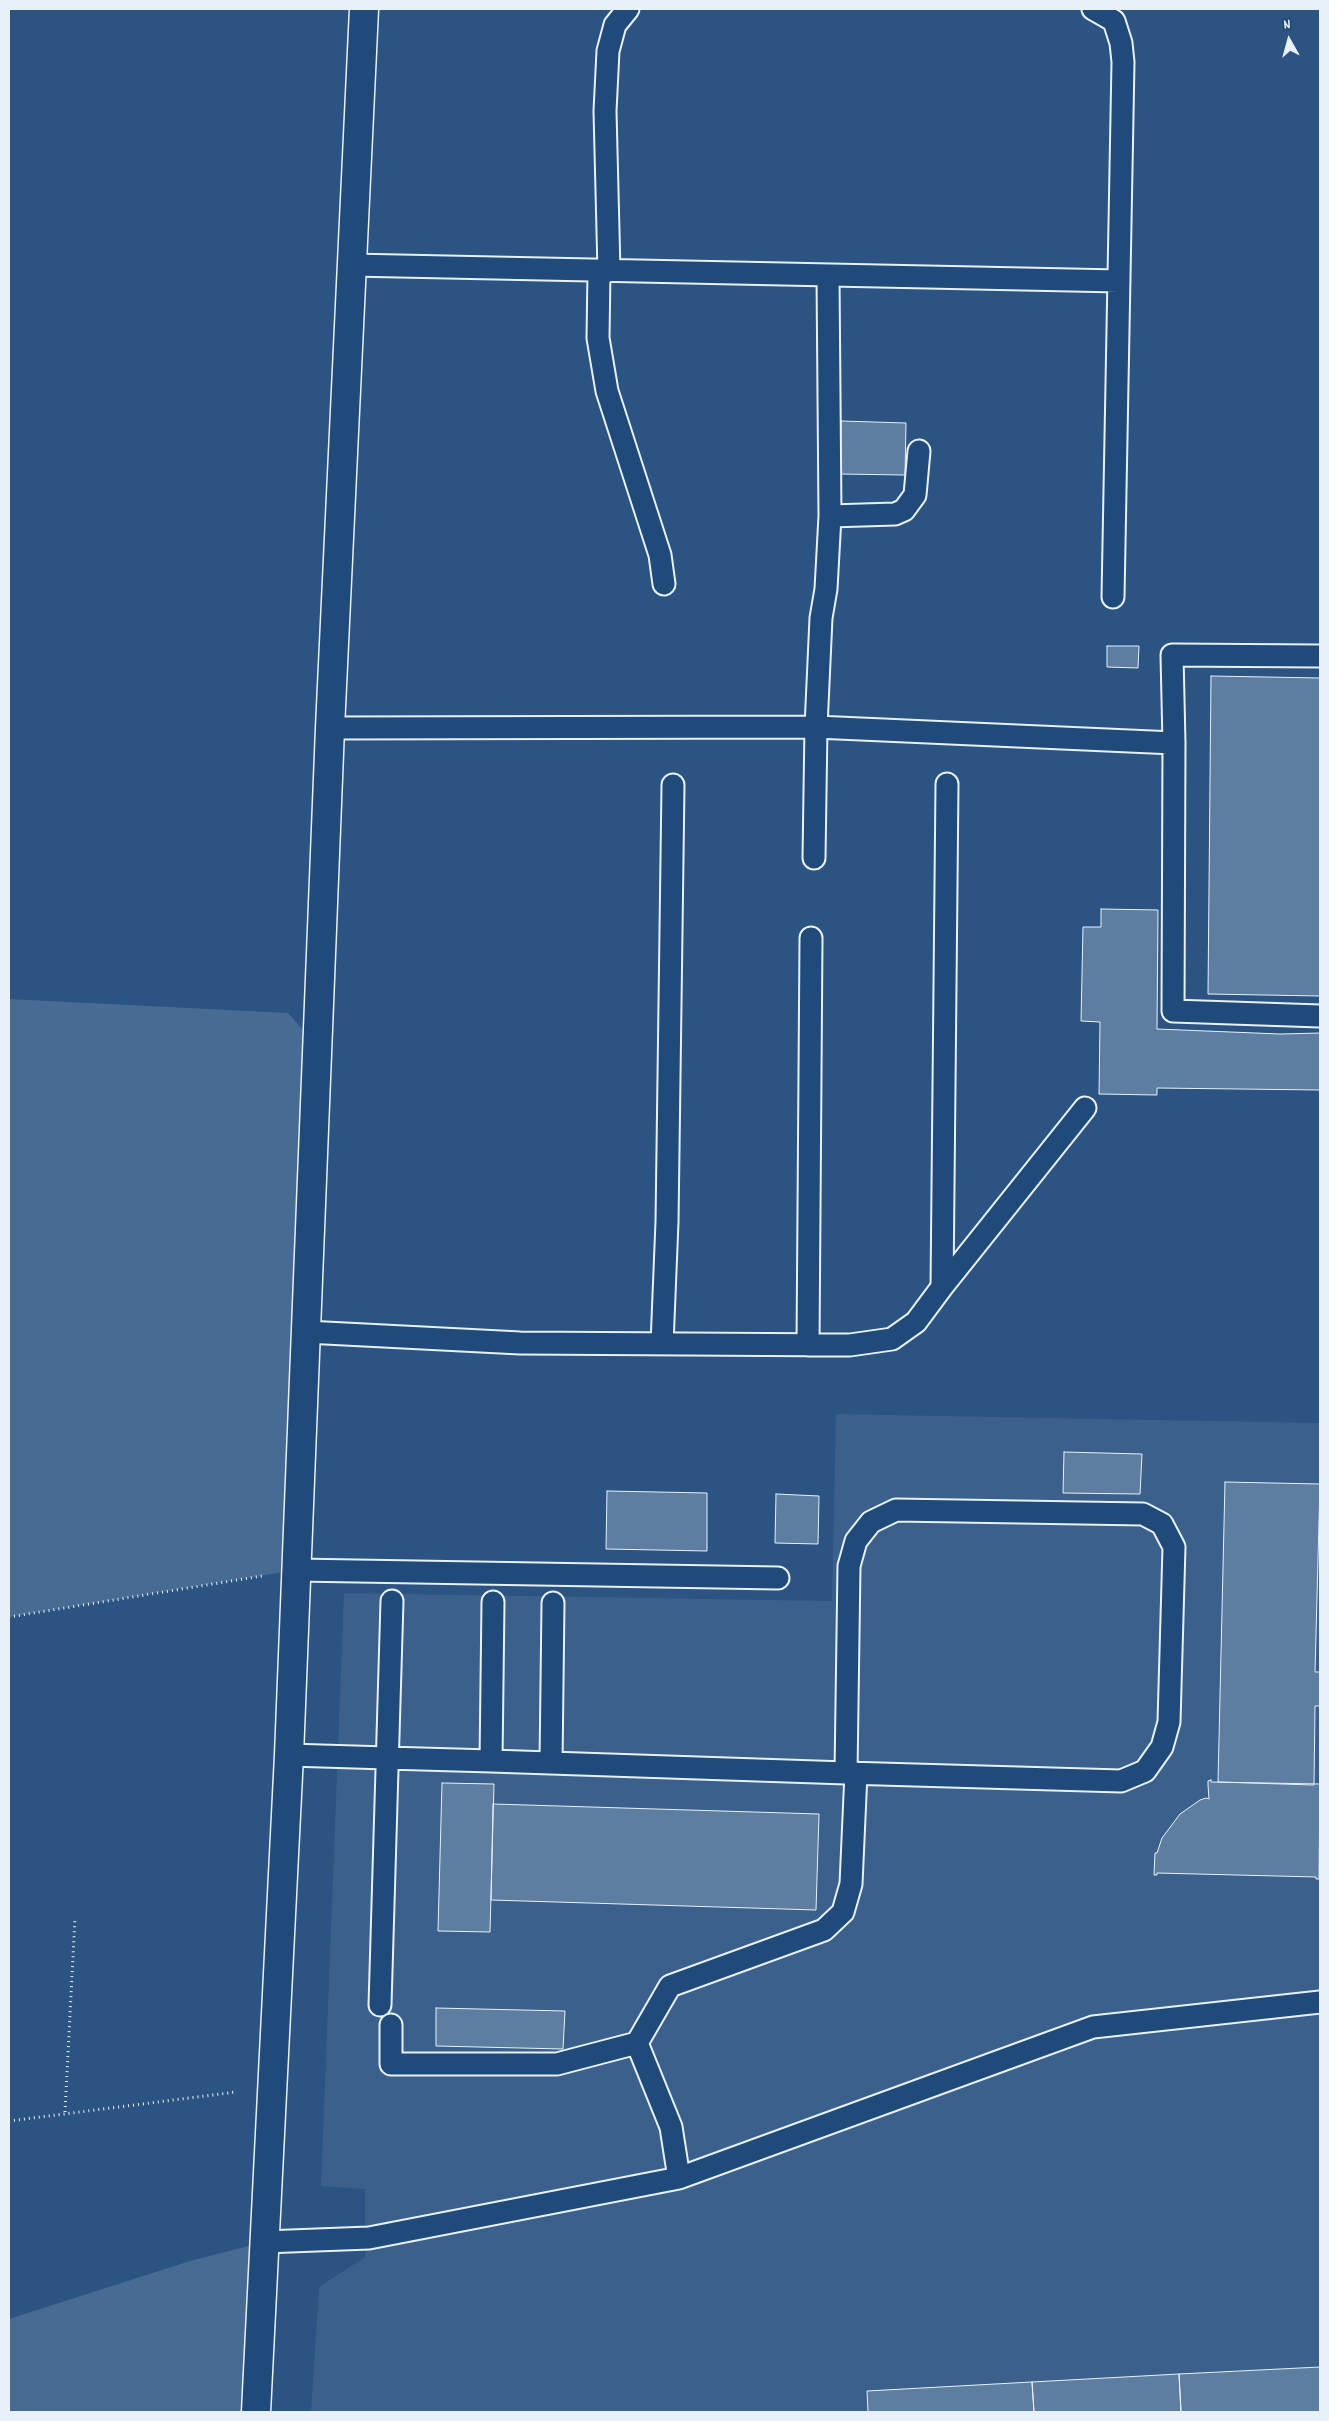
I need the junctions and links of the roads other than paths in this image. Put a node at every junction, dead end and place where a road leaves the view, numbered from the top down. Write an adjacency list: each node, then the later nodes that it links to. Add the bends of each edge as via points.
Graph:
1 (364, 9): 4 (street)
2 (628, 9): 5 (lane, via 615,25 608,51)
3 (1093, 9): 7 (lane, via 1114,21 1123,62)
4 (351, 265): 5 (lane); 14 (street)
5 (604, 271): 6 (lane); 10 (lane, via 598,338 607,391 660,555)
6 (828, 275): 7 (lane); 9 (lane)
7 (1119, 281): 11 (lane)
8 (919, 451): 9 (lane, via 915,495 904,510 895,514)
9 (830, 516): 13 (lane)
10 (664, 584)
11 (1113, 597)
12 (1320, 656): 15 (lane, via 1172,655)
13 (816, 727): 14 (lane); 15 (lane); 18 (lane)
14 (330, 728): 23 (street)
15 (1174, 743): 20 (lane, via 1172,1011)
16 (947, 784): 22 (lane)
17 (672, 785): 24 (lane, via 667,1222)
18 (814, 858)
19 (811, 938): 25 (lane)
20 (1320, 1016)
21 (1085, 1108): 22 (lane)
22 (942, 1287): 25 (lane, via 916,1322 892,1340)
23 (306, 1332): 24 (lane, via 520,1343); 26 (street)
24 (662, 1344): 25 (lane)
25 (808, 1345)
26 (296, 1570): 27 (lane); 31 (street)
27 (778, 1578)
28 (392, 1601): 32 (lane)
29 (493, 1602): 33 (lane)
30 (553, 1603): 34 (lane)
31 (289, 1755): 32 (lane); 41 (street)
32 (387, 1758): 33 (lane); 37 (lane)
33 (491, 1761): 34 (lane)
34 (551, 1763): 35 (lane)
35 (851, 1773): 35 (lane, via 849,1566 856,1540 871,1522 896,1510 1143,1514 1162,1524 1174,1547 1169,1722 1162,1747 1145,1771 1121,1781); 39 (lane, via 851,1884 843,1912 824,1930 670,1986)
36 (1320, 2002): 40 (lane, via 1093,2026)
37 (380, 2005)
38 (391, 2024): 39 (lane, via 391,2064 557,2064)
39 (637, 2043): 40 (lane, via 671,2128)
40 (679, 2178): 41 (lane, via 369,2238)
41 (264, 2242): 42 (street)
42 (256, 2412)

